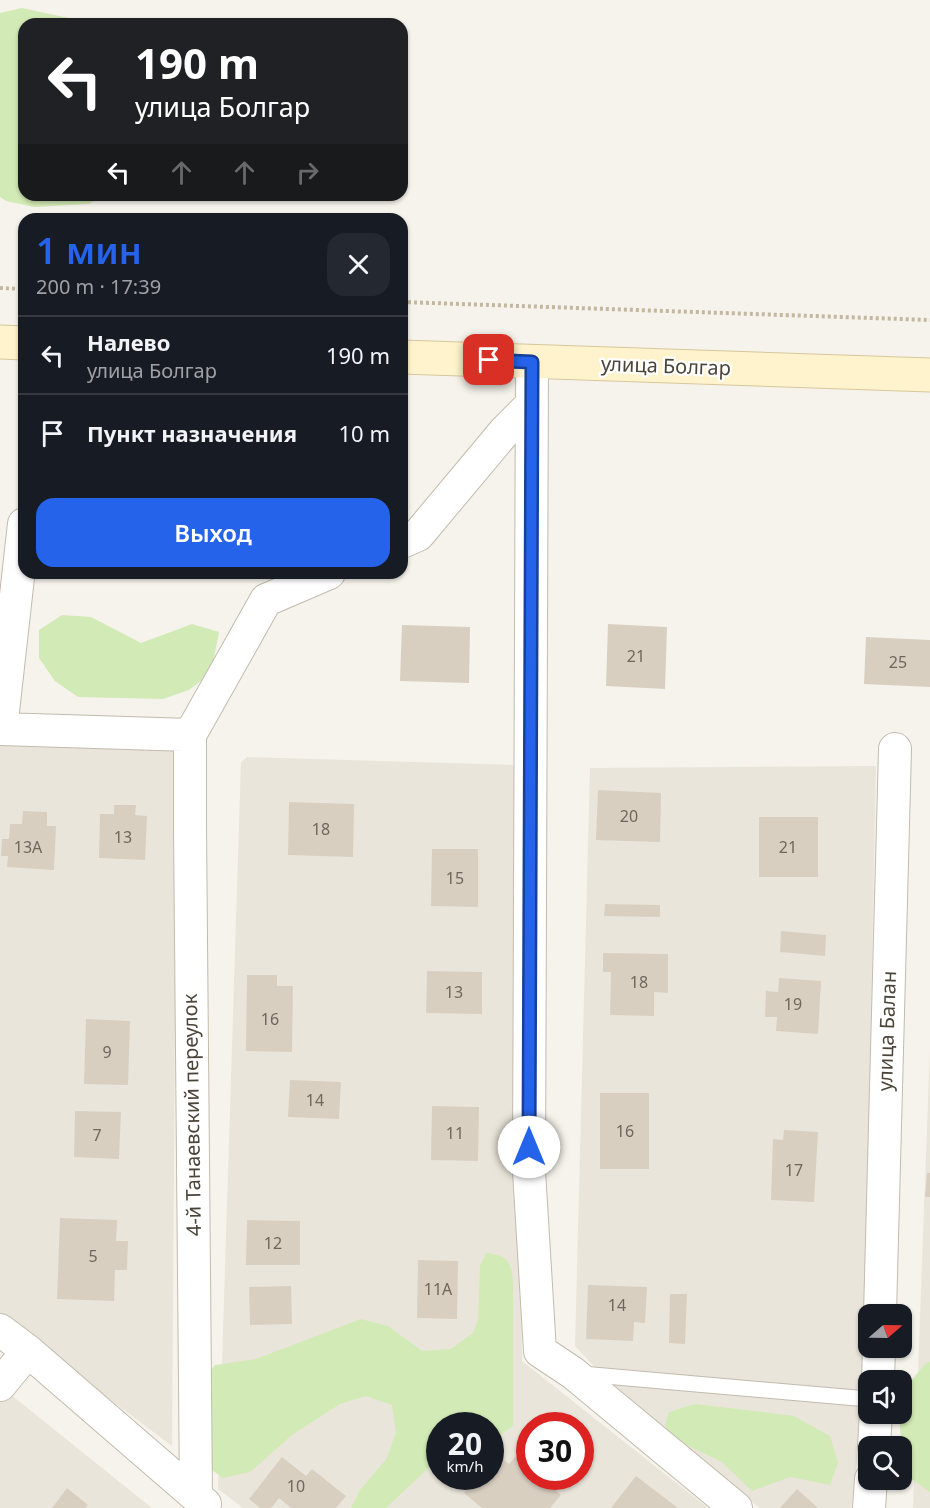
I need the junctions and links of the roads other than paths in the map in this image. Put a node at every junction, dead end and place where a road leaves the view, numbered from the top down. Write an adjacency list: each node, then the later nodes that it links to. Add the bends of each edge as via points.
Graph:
1 (0, 342): 2 (street)
2 (18, 343)
3 (408, 357): 4 (street, улица Болгар)
4 (532, 362): 5 (street, улица Болгар); 6 (street)
5 (930, 375)
6 (532, 404): 7 (street, via 418,535); 16 (street, via 529,1171 540,1351)
7 (408, 539)
8 (18, 575): 10 (street)
9 (315, 579): 11 (street, via 266,600)
10 (0, 729): 11 (street)
11 (190, 735): 20 (street, 4-й Танаевский переулок)
12 (895, 749): 13 (street, улица Балан)
13 (880, 1304)
14 (0, 1330): 15 (street)
15 (28, 1351): 17 (street); 20 (street)
16 (573, 1373): 18 (lane); 21 (street)
17 (0, 1385)
18 (858, 1398)
19 (870, 1490): 22 (street)
20 (203, 1502)
21 (736, 1508)
22 (869, 1508)

